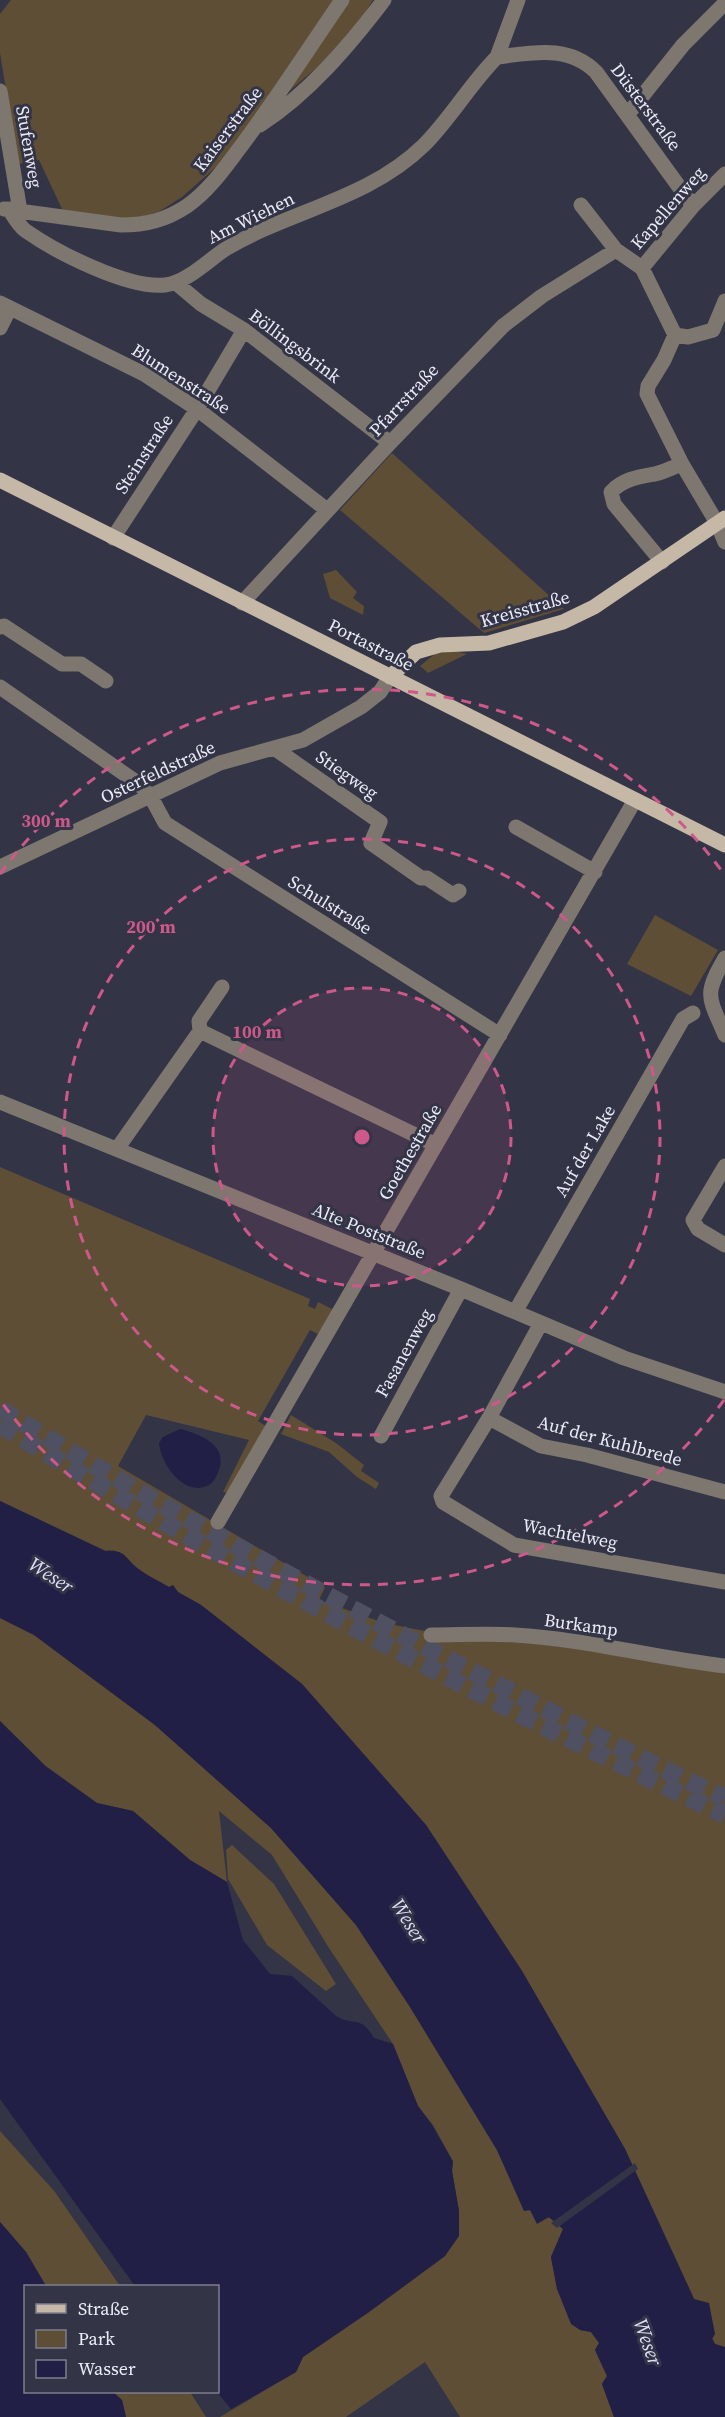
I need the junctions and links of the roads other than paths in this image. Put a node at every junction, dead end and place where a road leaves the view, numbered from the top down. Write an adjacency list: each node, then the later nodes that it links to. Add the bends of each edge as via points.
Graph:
1 (342, 0): 8 (street, Kaiserstraße)
2 (384, 0): 8 (street, via 350,45 280,112)
3 (518, 0): 5 (street)
4 (725, 3): 7 (street, via 683,45)
5 (497, 57): 7 (street, Düsterstraße, via 556,52 574,56 596,72); 15 (street, Am Wiehen, via 424,145 385,177 228,248)
6 (0, 91): 12 (street, Stufenweg)
7 (628, 114): 11 (street, Düsterstraße)
8 (254, 129): 12 (street, Kaiserstraße, via 204,193 152,223 121,225)
9 (725, 174): 11 (street, Kapellenweg)
10 (581, 206): 13 (street, Kapellenweg)
11 (693, 206): 14 (street, Kapellenweg)
12 (10, 210): 15 (street, via 25,230 80,261 122,279 162,285)
13 (616, 250): 14 (street, Kapellenweg); 23 (street, Pfarrstraße, via 502,326)
14 (642, 268): 21 (street, Kapellenweg)
15 (176, 283): 19 (street, Böllingsbrink, via 201,304)
16 (725, 301): 20 (street)
17 (5, 305): 18 (street); 22 (street, Blumenstraße, via 144,374)
18 (0, 328)
19 (244, 330): 22 (street, Steinstraße); 23 (street, Böllingsbrink)
20 (719, 332): 21 (street)
21 (675, 335): 24 (street, via 647,394)
22 (197, 409): 26 (street, Blumenstraße); 28 (street, Steinstraße)
23 (390, 443): 26 (street, Pfarrstraße)
24 (682, 464): 27 (street); 30 (street, via 640,476 611,492 614,504)
25 (0, 480): 28 (main road, Portastraße)
26 (327, 510): 31 (street, Pfarrstraße)
27 (721, 521): 29 (street); 30 (main road, Kreisstraße)
28 (113, 538): 31 (main road, Portastraße)
29 (725, 542)
30 (662, 562): 33 (main road, Kreisstraße, via 563,622 489,643 440,645 416,652)
31 (242, 603): 33 (main road, Portastraße)
32 (0, 627): 34 (street, via 62,664 81,664)
33 (390, 677): 36 (street, Osterfeldstraße, via 380,692 360,707 303,740); 38 (main road, Portastraße)
34 (106, 681)
35 (0, 687): 37 (street, Schulstraße, via 139,784)
36 (274, 748): 37 (street, Osterfeldstraße, via 220,763); 43 (street, Stiegweg, via 380,822 371,843 421,878 453,895)
37 (151, 797): 41 (street, Osterfeldstraße); 48 (street, Schulstraße, via 165,822)
38 (635, 800): 40 (main road, Portastraße); 42 (street, Goethestraße)
39 (516, 827): 42 (street)
40 (725, 845)
41 (0, 867)
42 (595, 872): 48 (street, Goethestraße)
43 (459, 891)
44 (725, 958): 49 (street, via 712,981 710,995)
45 (222, 987): 47 (street, via 199,1021)
46 (693, 1013): 57 (street, Auf der Lake, via 683,1019)
47 (200, 1031): 51 (street); 52 (street)
48 (500, 1035): 51 (street, Goethestraße)
49 (725, 1035)
50 (0, 1102): 52 (street, Alte Poststraße)
51 (436, 1145): 55 (street, Goethestraße)
52 (117, 1149): 55 (street, Alte Poststraße)
53 (725, 1166): 54 (street, via 693,1220 698,1229)
54 (725, 1245)
55 (374, 1254): 56 (street, Alte Poststraße); 63 (street, Goethestraße)
56 (461, 1289): 57 (street, Alte Poststraße); 61 (street, Fasanenweg)
57 (515, 1312): 58 (street, Alte Poststraße)
58 (541, 1323): 59 (street, Alte Poststraße, via 624,1358); 60 (street, Wachtelweg)
59 (725, 1392)
60 (489, 1418): 62 (street, Auf der Kuhlbrede, via 541,1446); 64 (street, Wachtelweg, via 441,1496 442,1503 514,1545)
61 (381, 1436)
62 (725, 1492)
63 (218, 1522)
64 (725, 1582)
65 (431, 1635): 66 (street, Burkamp, via 515,1635)
66 (725, 1666)

